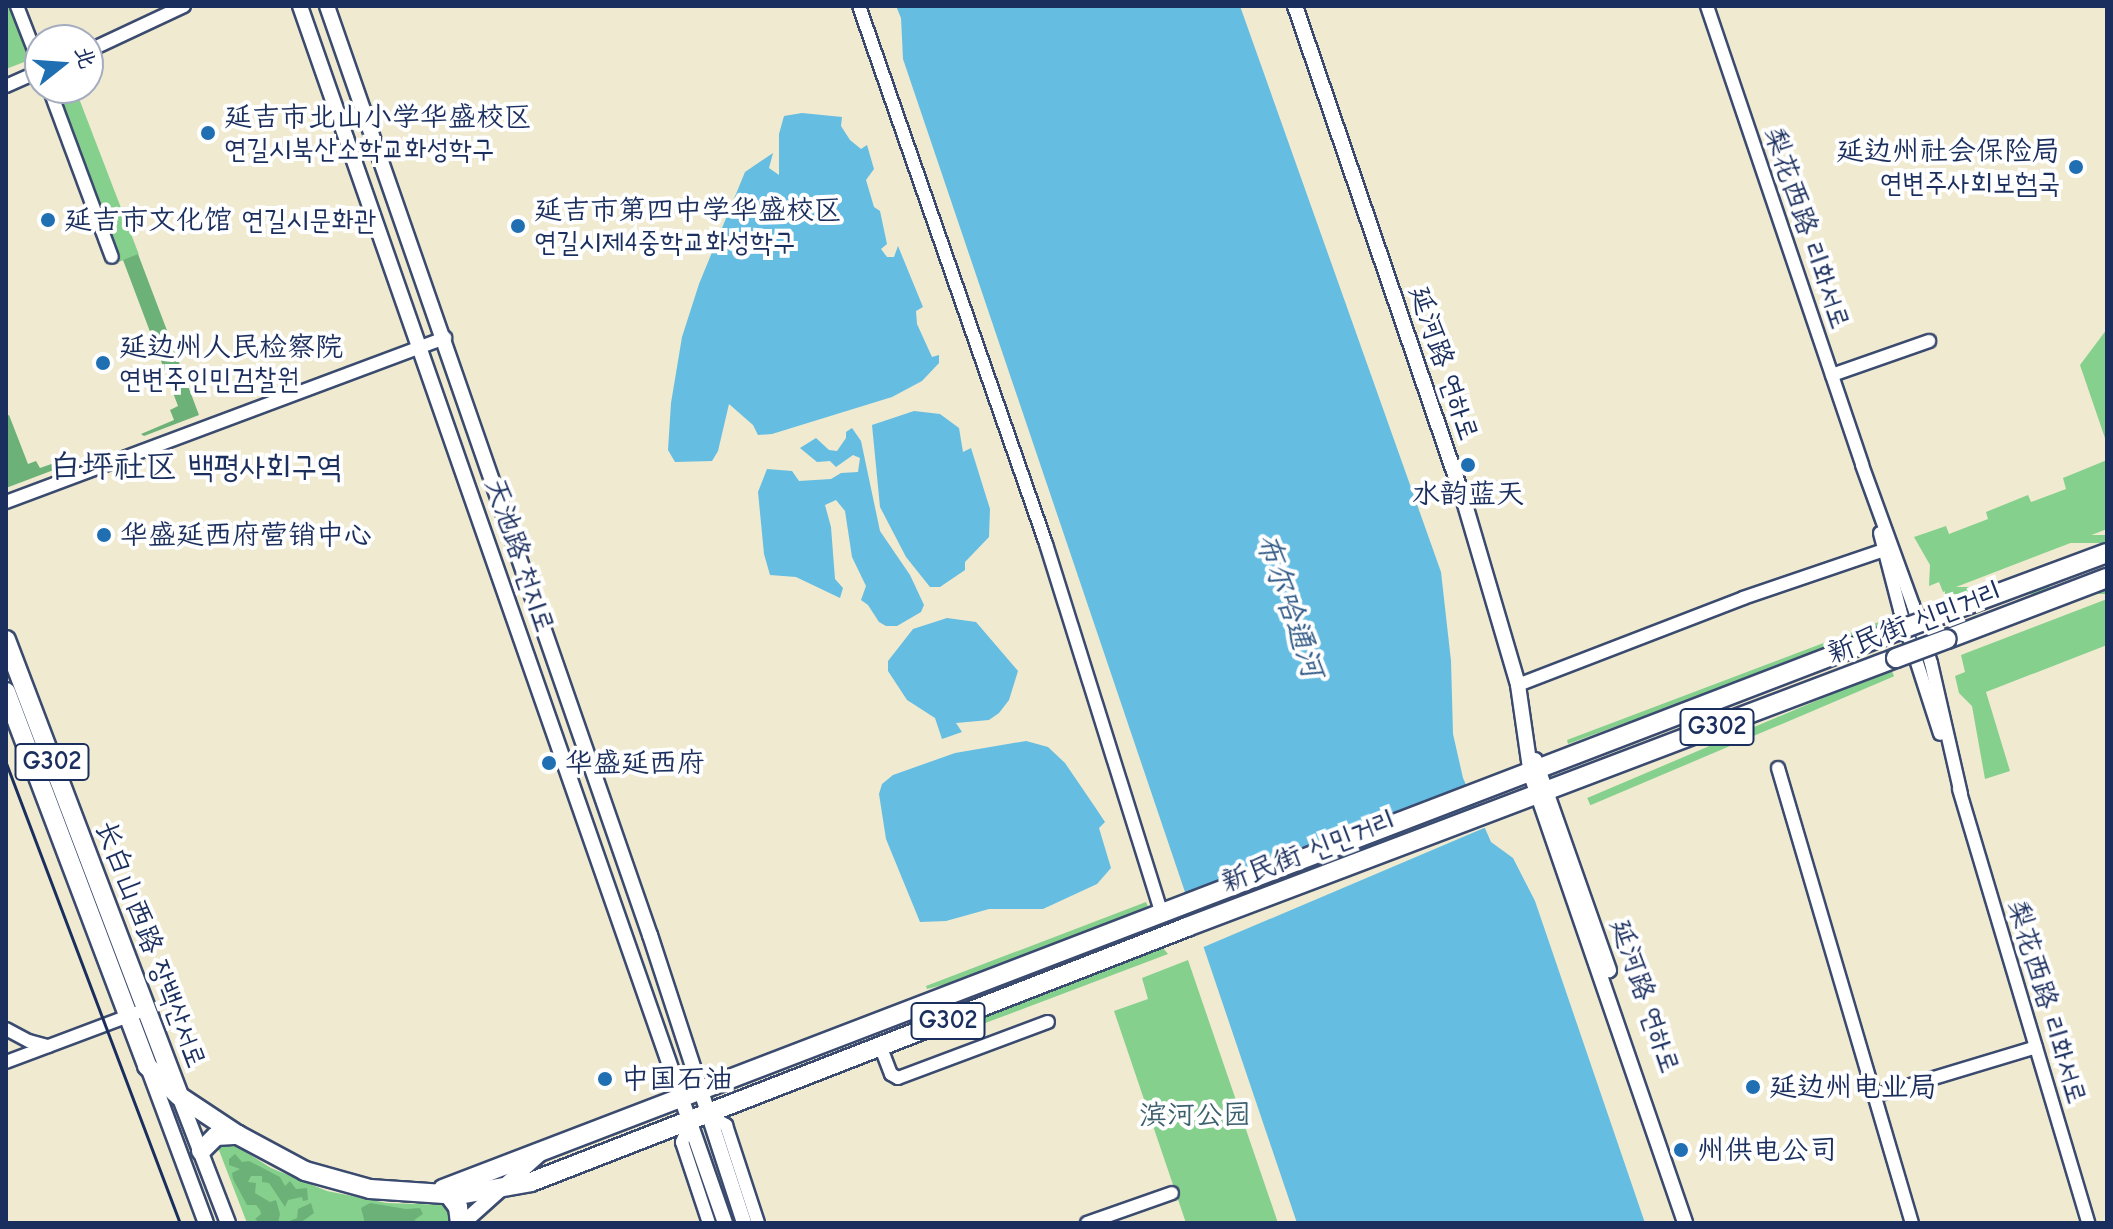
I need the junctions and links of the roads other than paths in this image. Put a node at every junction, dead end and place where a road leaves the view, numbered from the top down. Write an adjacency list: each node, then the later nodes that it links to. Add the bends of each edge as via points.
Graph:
1 (17, 6): 8 (street)
2 (184, 6): 9 (street)
3 (300, 6): 16 (main road, 天池路 천지로)
4 (327, 6): 14 (main road, 天池路 천지로)
5 (859, 6): 30 (street, via 1046,544)
6 (1295, 6): 24 (main road, 延河路 연하로, via 1464,501)
7 (1707, 6): 17 (street, 梨花西路 리화서로)
8 (24, 25)
9 (104, 44)
10 (24, 76): 11 (street)
11 (6, 86)
12 (55, 104): 13 (street)
13 (112, 257)
14 (445, 338): 16 (street); 41 (main road, 天池路 천지로)
15 (1929, 341): 17 (street)
16 (419, 347): 19 (street); 41 (main road, 天池路 천지로)
17 (1832, 375): 18 (street, 梨花西路 리화서로)
18 (1862, 465): 20 (street, 梨花西路 리화서로); 29 (street, 梨花西路 리화서로, via 1931,663)
19 (6, 502)
20 (1884, 550): 24 (street); 29 (street, 梨花西路 리화서로)
21 (2107, 553): 27 (highway, 新民街 신민거리 / G302, bridge)
22 (2106, 579): 28 (highway, 新民街 신민거리 / G302, bridge)
23 (6, 640): 32 (highway, 长白山西路 장백산서로 / G302)
24 (1518, 685): 27 (main road, 延河路 연하로)
25 (6, 692): 33 (highway, 长白山西路 장백산서로 / G302)
26 (1778, 768): 43 (street)
27 (1535, 773): 28 (main road, 延河路 연하로); 30 (highway, 新民街 신민거리 / G302)
28 (1542, 793): 31 (highway, 新民街 신민거리 / G302); 62 (main road, 延河路 연하로); 63 (main road, 延河路 연하로)
29 (1961, 794): 37 (street, 梨花西路 리화서로)
30 (1166, 912): 31 (highway); 41 (highway, 新民街 신민거리 / G302)
31 (1164, 937): 38 (highway, 新民街 신민거리 / G302)
32 (147, 1009): 33 (street); 42 (highway, 长白山西路 장백산서로 / G302)
33 (128, 1016): 36 (street); 40 (highway, 长白山西路 장백산서로 / G302)
34 (1048, 1022): 38 (street, via 898,1078 891,1074)
35 (6, 1029): 36 (street)
36 (48, 1046): 39 (street)
37 (2036, 1047): 43 (street); 65 (street, 梨花西路 리화서로)
38 (881, 1048): 44 (highway, 新民街 신민거리 / G302)
39 (6, 1062)
40 (147, 1066): 42 (highway, 新民街 신민거리 / G302); 54 (main road, 长白山西路 장백산서로)
41 (690, 1091): 44 (main road, 天池路 천지로); 47 (highway, 新民街 신민거리 / G302)
42 (179, 1096): 45 (highway, 新民街 신민거리 / G302); 46 (main road, 长白山西路 장백산서로)
43 (1874, 1096): 64 (street)
44 (699, 1118): 48 (highway, 新民街 신민거리 / G302); 57 (street, 天池路 천지로, via 682,1142); 58 (main road, 天池路 천지로); 59 (main road, 天池路 천지로); 60 (street, 天池路 천지로, via 726,1125)
45 (238, 1135): 46 (highway, via 216,1136); 50 (highway, 新民街 신민거리 / G302, via 333,1181)
46 (201, 1151): 55 (main road, 长白山西路 장백산서로)
47 (543, 1152): 49 (main road, 新民街 신민거리); 50 (highway, 新民街 신민거리 / G302, via 453,1187)
48 (531, 1182): 49 (highway, 新民街 신민거리 / G302); 53 (main road, 新民街 신민거리)
49 (504, 1187): 52 (highway, 新民街 신민거리 / G302); 53 (main road, 新民街 신민거리)
50 (417, 1193): 52 (highway, 新民街 신민거리 / G302)
51 (1172, 1193): 61 (street)
52 (449, 1195): 56 (highway)
53 (477, 1211): 56 (main road, 新民街 신민거리)
54 (206, 1223)
55 (228, 1223)
56 (462, 1223)
57 (709, 1223)
58 (725, 1223)
59 (744, 1223)
60 (758, 1223)
61 (1087, 1223)
62 (1685, 1223)
63 (1695, 1223)
64 (1912, 1223)
65 (2088, 1223)

